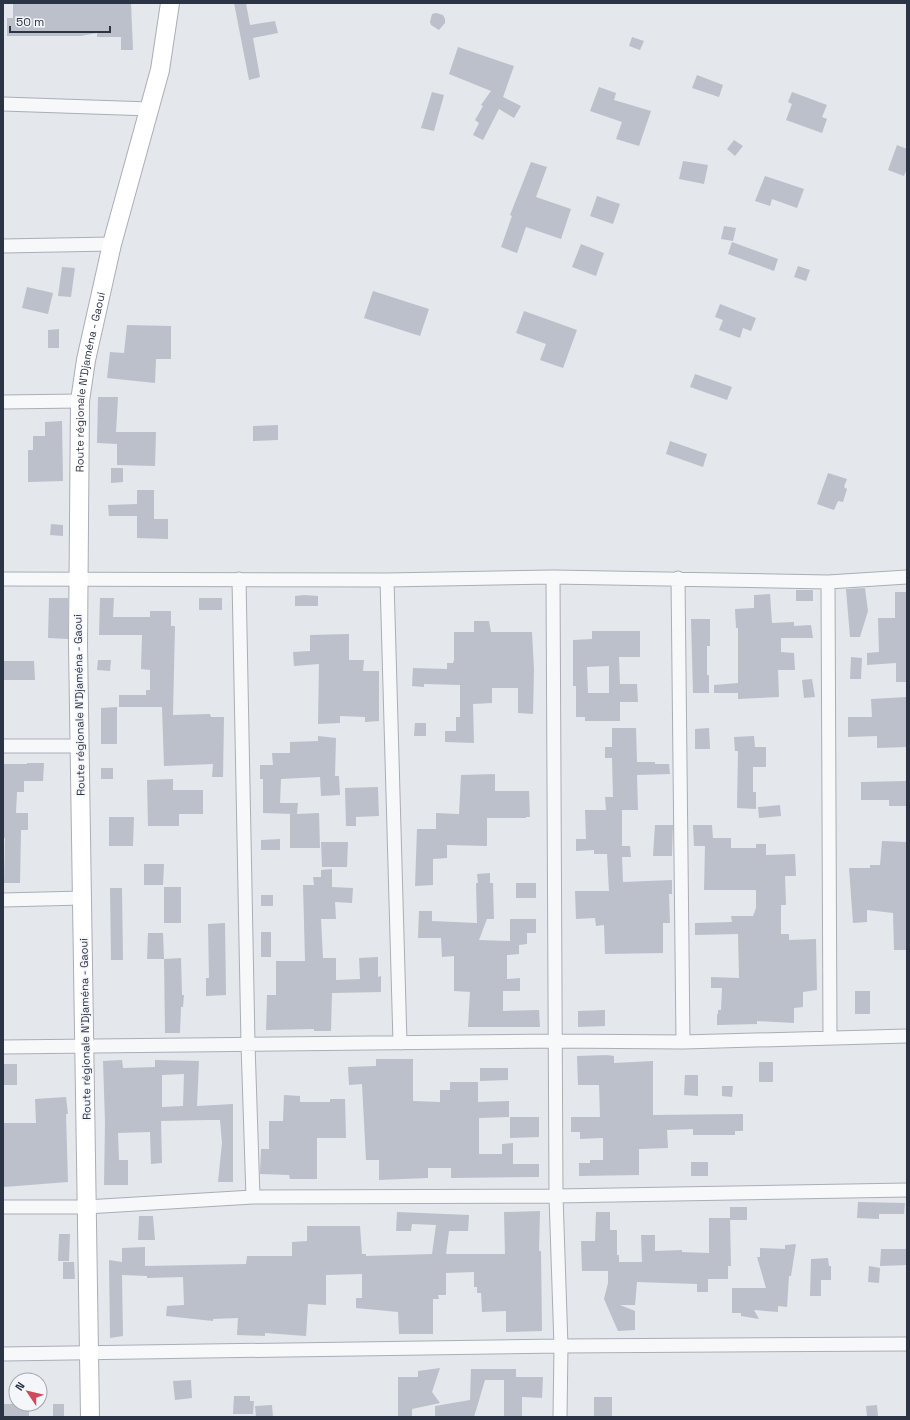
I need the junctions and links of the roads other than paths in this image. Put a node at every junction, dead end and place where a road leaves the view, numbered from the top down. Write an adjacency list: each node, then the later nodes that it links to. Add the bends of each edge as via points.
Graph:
1 (170, 3): 3 (street, Route régionale N'Djaména - Gaoui, via 160,70)
2 (3, 104): 3 (street)
3 (150, 109): 4 (street, Route régionale N'Djaména - Gaoui)
4 (112, 244): 5 (street); 7 (street, Route régionale N'Djaména - Gaoui, via 86,360)
5 (3, 246)
6 (3, 402): 7 (street)
7 (80, 402): 12 (street, Route régionale N'Djaména - Gaoui)
8 (553, 577): 10 (street); 14 (street); 22 (street)
9 (907, 577): 15 (street)
10 (678, 578): 15 (street); 23 (street)
11 (3, 579): 12 (street)
12 (78, 579): 13 (street); 17 (street, Route régionale N'Djaména - Gaoui)
13 (239, 579): 14 (street); 25 (street)
14 (387, 580): 24 (street)
15 (828, 582): 21 (street)
16 (3, 746): 17 (street)
17 (79, 746): 18 (street, Route régionale N'Djaména - Gaoui)
18 (83, 898): 19 (street); 26 (street, Route régionale N'Djaména - Gaoui)
19 (3, 900)
20 (907, 1036): 21 (street)
21 (830, 1038): 23 (street)
22 (555, 1041): 23 (street); 24 (street); 29 (street)
23 (683, 1042)
24 (400, 1043): 25 (street)
25 (248, 1044): 26 (street); 30 (street)
26 (85, 1046): 27 (street); 32 (street, Route régionale N'Djaména - Gaoui)
27 (3, 1047)
28 (907, 1190): 29 (street)
29 (556, 1196): 30 (street); 34 (street)
30 (253, 1197): 32 (street)
31 (3, 1207): 32 (street)
32 (86, 1207): 35 (street, Route régionale N'Djaména - Gaoui)
33 (907, 1344): 34 (street)
34 (561, 1346): 35 (street); 38 (street)
35 (89, 1353): 36 (street); 37 (street, Route régionale N'Djaména - Gaoui)
36 (3, 1354)
37 (90, 1417)
38 (560, 1417)

